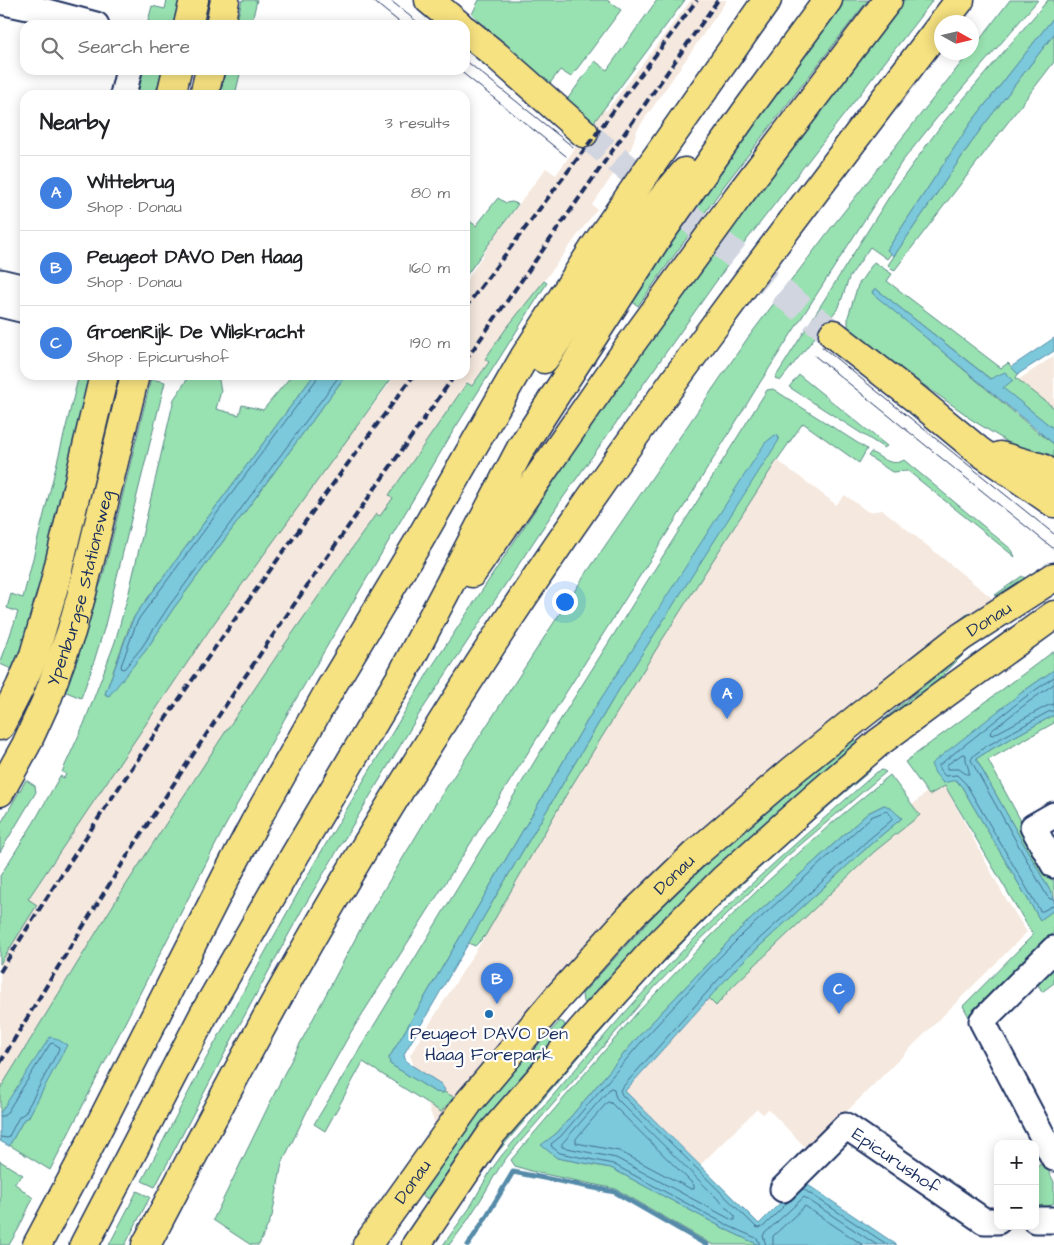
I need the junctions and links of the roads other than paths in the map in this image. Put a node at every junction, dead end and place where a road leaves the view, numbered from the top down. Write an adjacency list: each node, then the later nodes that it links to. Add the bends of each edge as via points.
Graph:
1 (194, 0): 11 (main road)
2 (225, 0): 12 (main road)
3 (429, 0): 13 (main road)
4 (767, 0): 34 (main road, via 596,245 525,356)
5 (828, 0): 16 (main road)
6 (888, 0): 37 (main road, via 584,409)
7 (960, 0): 9 (main road)
8 (0, 1): 10 (street)
9 (949, 15)
10 (77, 20)
11 (189, 20)
12 (221, 20)
13 (453, 20)
14 (470, 34): 23 (main road)
15 (934, 34): 51 (main road, via 681,371 507,622 344,883 248,1051)
16 (791, 49): 34 (main road, via 638,226); 37 (main road, via 656,241 521,448)
17 (128, 75): 20 (street)
18 (176, 75): 21 (main road)
19 (209, 75): 22 (main road)
20 (124, 90)
21 (172, 90)
22 (205, 90)
23 (584, 133)
24 (0, 282): 25 (street)
25 (20, 287)
26 (0, 304): 27 (street)
27 (20, 309)
28 (834, 334): 31 (main road)
29 (103, 380): 38 (main road, Ypenburgse Stationsweg, via 52,595 34,655)
30 (134, 380): 39 (main road, Ypenburgse Stationsweg, via 71,632 47,699)
31 (979, 451): 32 (main road, via 1042,468); 33 (main road)
32 (1054, 476)
33 (1054, 503)
34 (420, 539): 50 (main road, via 255,822)
35 (1054, 577): 52 (main road, Donau, via 962,637 860,716 695,854 631,916 556,998 469,1102)
36 (1054, 615): 53 (main road, Donau, via 878,743 717,886 585,1026 492,1133)
37 (402, 674): 49 (main road, via 203,1016)
38 (1, 722): 39 (street)
39 (29, 736): 40 (main road, Ypenburgse Stationsweg)
40 (0, 792)
41 (1054, 815): 42 (street, via 1033,827)
42 (1054, 865)
43 (1054, 948): 44 (street, via 982,1021)
44 (1054, 1158)
45 (783, 1189): 48 (street, Epicurushof, via 846,1126 984,1221)
46 (1039, 1220): 47 (street)
47 (1054, 1220)
48 (994, 1221)
49 (87, 1240)
50 (37, 1245)
51 (146, 1245)
52 (367, 1245)
53 (416, 1245)

